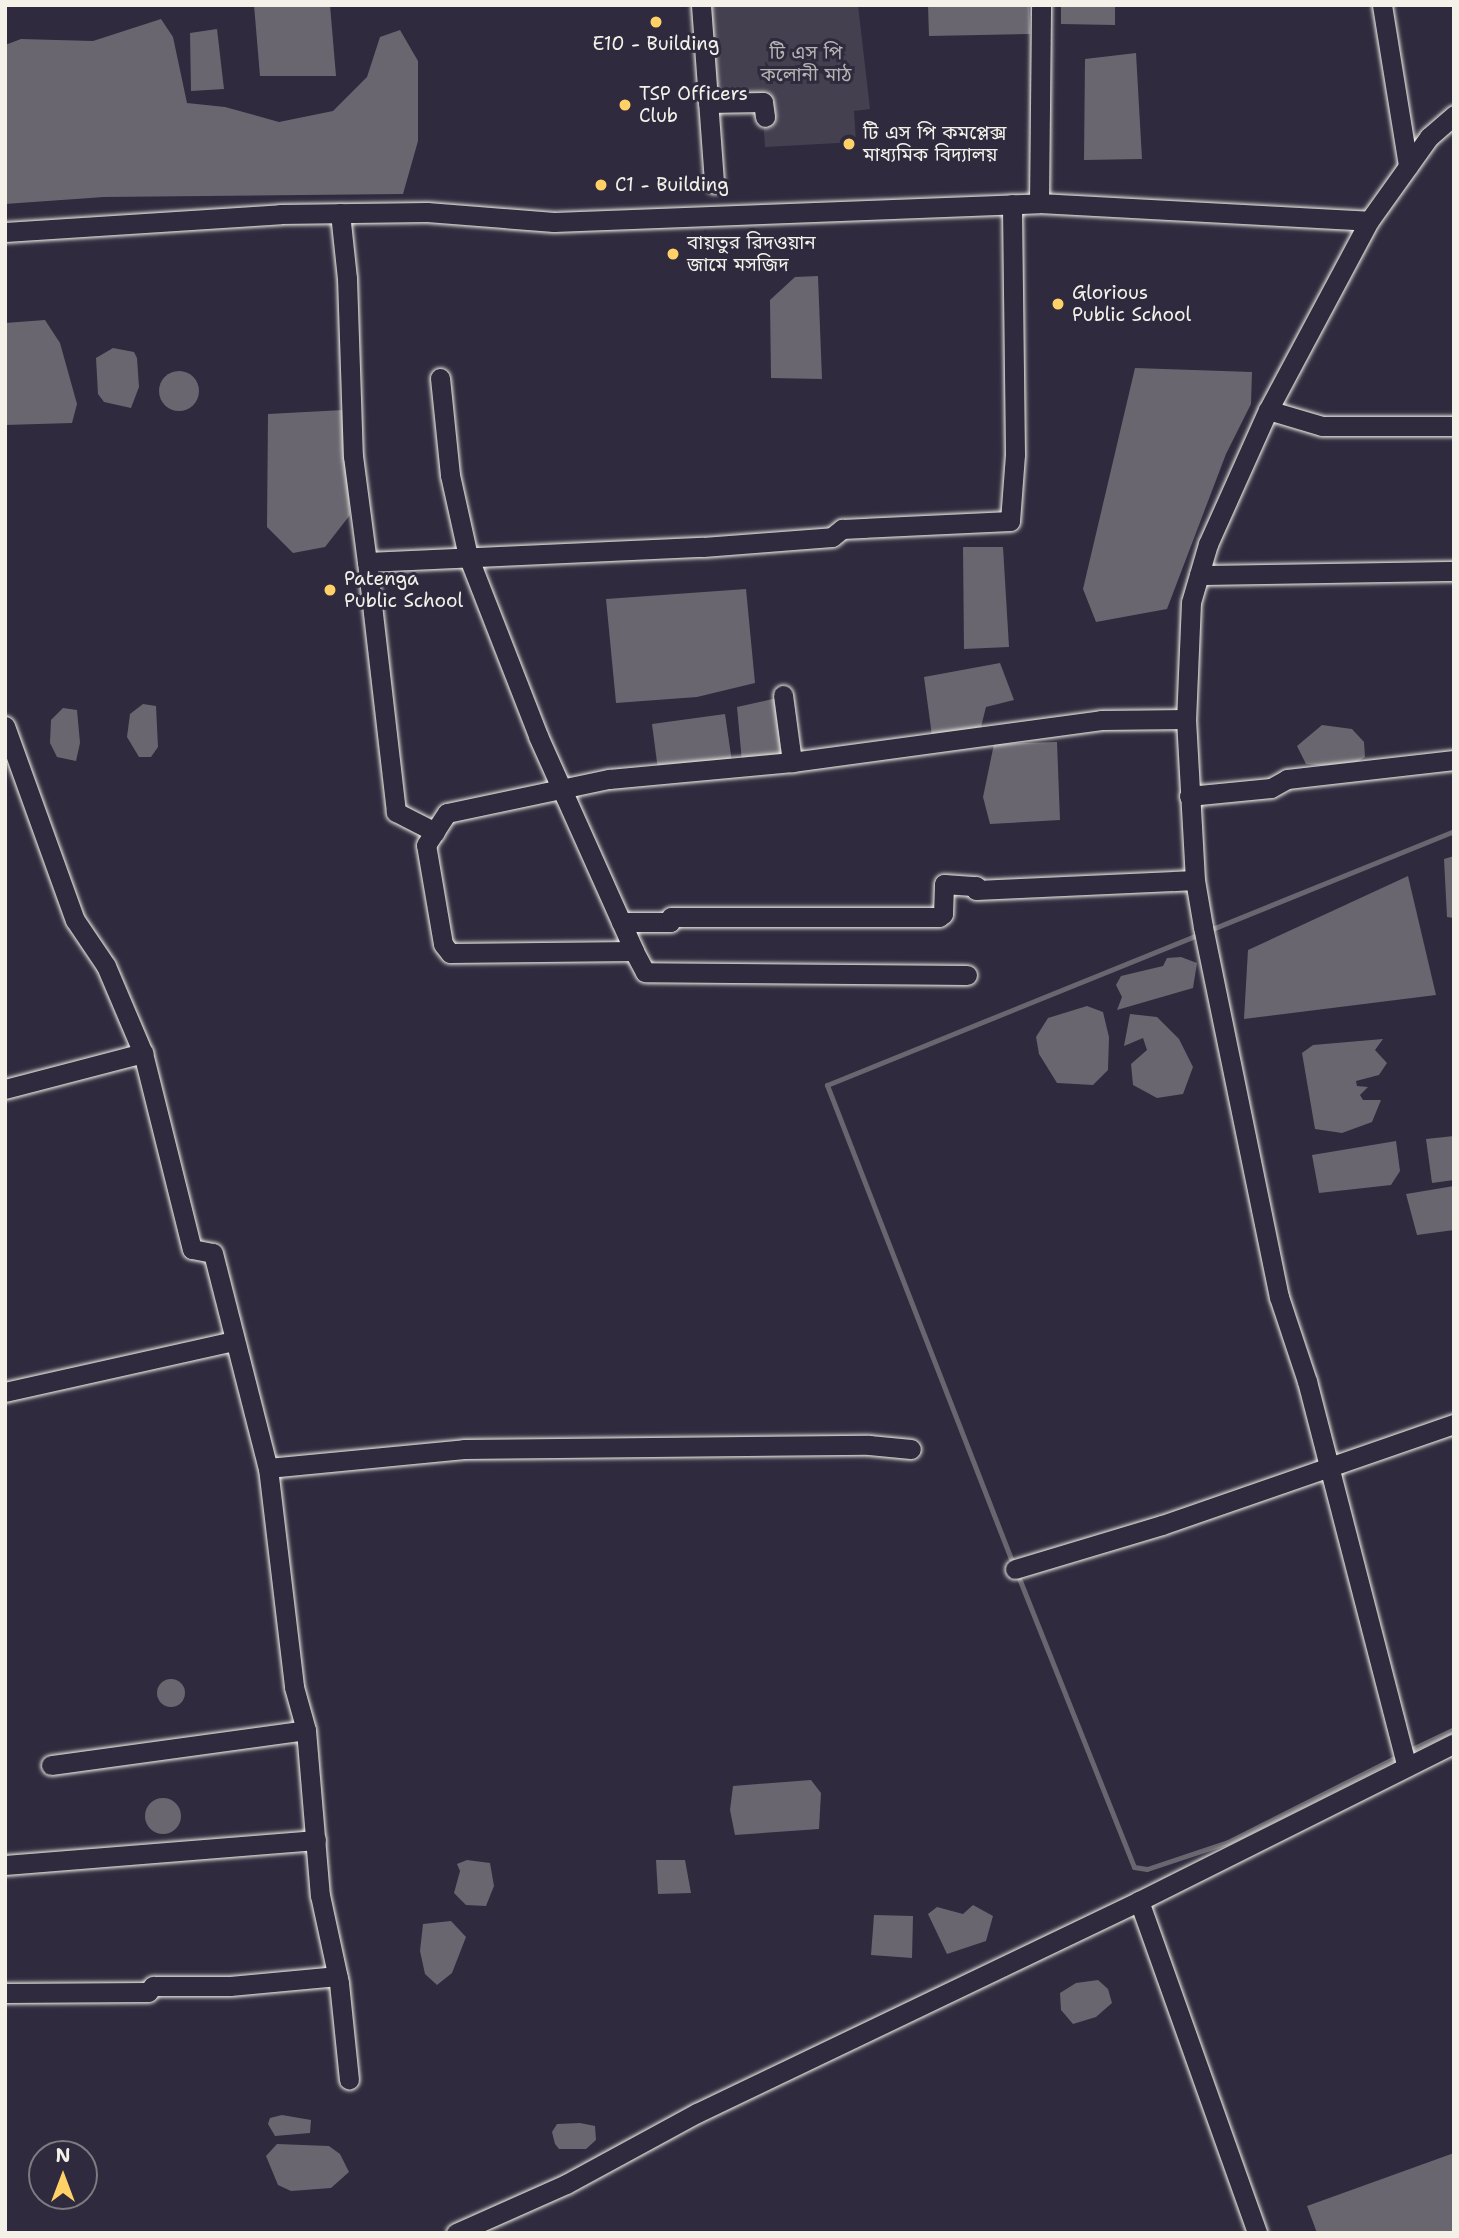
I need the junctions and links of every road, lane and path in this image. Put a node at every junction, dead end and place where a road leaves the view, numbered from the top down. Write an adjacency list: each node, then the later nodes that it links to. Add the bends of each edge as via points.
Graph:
1 (701, 5): 4 (street)
2 (1041, 5): 9 (street)
3 (1382, 5): 7 (street)
4 (708, 103): 6 (street, via 763,102); 8 (street)
5 (1454, 115): 7 (street, via 1429,136)
6 (765, 117)
7 (1408, 166): 12 (street)
8 (714, 184)
9 (1040, 203): 10 (street); 12 (street)
10 (1012, 204): 11 (street, via 554,222 427,212); 17 (street, via 1015,454 1010,521 842,529 832,537 704,547)
11 (340, 213): 13 (street); 18 (street, via 347,278 353,456)
12 (1369, 221): 15 (street)
13 (5, 232)
14 (440, 377): 17 (street, via 450,475)
15 (1268, 410): 16 (street, via 1322,426); 20 (street, via 1208,544)
16 (1454, 426)
17 (468, 556): 18 (street); 26 (street)
18 (367, 562): 28 (street, via 396,812)
19 (1454, 571): 20 (street)
20 (1199, 575): 22 (street, via 1191,603)
21 (783, 695): 25 (street)
22 (1186, 719): 25 (street, via 1101,720); 27 (street)
23 (5, 726): 33 (street, via 75,920 106,966)
24 (1454, 760): 27 (street, via 1287,779 1270,788)
25 (792, 762): 26 (street, via 609,779)
26 (562, 788): 28 (street, via 447,813); 30 (street)
27 (1189, 796): 29 (street)
28 (435, 832): 31 (street, via 426,845 443,944 450,953)
29 (1195, 880): 30 (street, via 976,890 976,886 944,884 939,917 671,917 670,922); 39 (street, via 1279,1297)
30 (621, 922): 31 (street)
31 (634, 951): 32 (street, via 645,972)
32 (967, 975)
33 (143, 1053): 34 (street); 35 (street, via 192,1249 213,1253)
34 (5, 1089)
35 (234, 1341): 36 (street); 40 (street)
36 (5, 1392)
37 (1454, 1424): 39 (street)
38 (911, 1449): 40 (street, via 869,1445 464,1449)
39 (1330, 1467): 41 (street); 45 (street)
40 (268, 1468): 42 (street, via 294,1687)
41 (1015, 1569)
42 (306, 1730): 44 (street); 46 (street)
43 (1454, 1743): 45 (street)
44 (51, 1765)
45 (1406, 1765): 48 (street)
46 (316, 1840): 47 (street); 49 (street, via 324,1924)
47 (5, 1865)
48 (1139, 1901): 52 (street, via 697,2113 566,2185); 53 (street)
49 (338, 1976): 50 (street, via 230,1986 153,1986 148,1992); 51 (street)
50 (5, 1993)
51 (349, 2080)
52 (456, 2233)
53 (1257, 2233)

